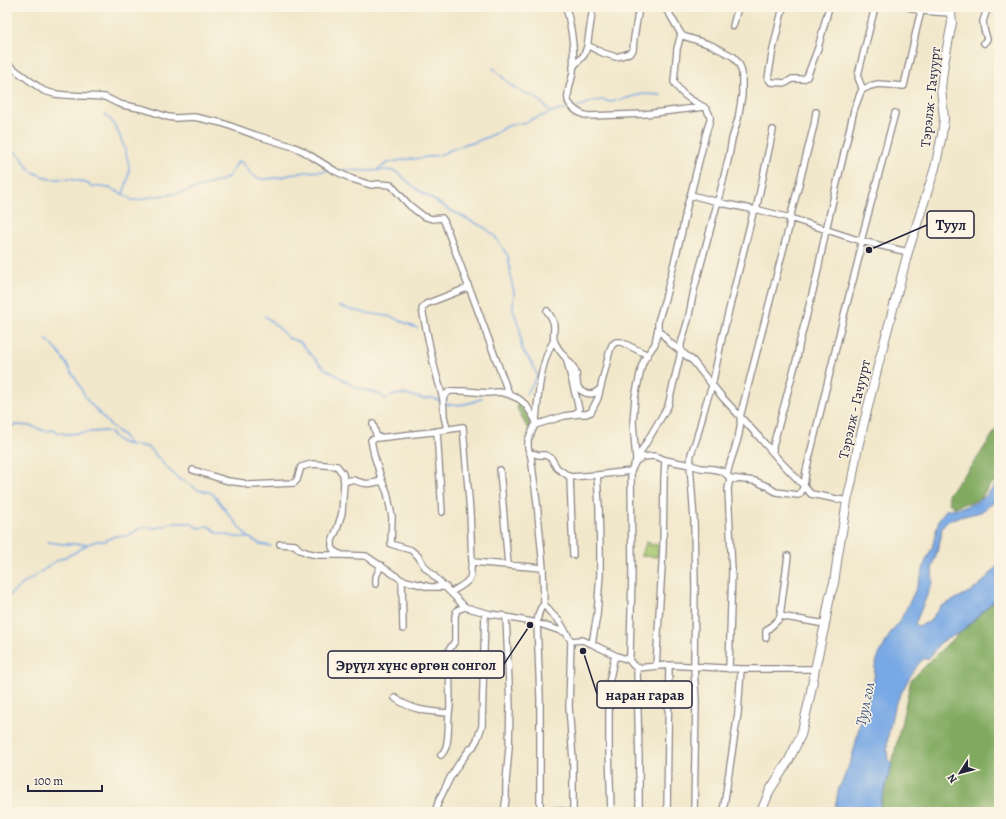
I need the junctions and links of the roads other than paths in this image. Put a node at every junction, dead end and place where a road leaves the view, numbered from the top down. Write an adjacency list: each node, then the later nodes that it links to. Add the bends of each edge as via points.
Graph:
1 (566, 7): 19 (street, via 574,46)
2 (593, 7): 17 (street)
3 (639, 7): 17 (street, via 631,52 616,56)
4 (664, 7): 15 (street)
5 (738, 7): 14 (street)
6 (783, 7): 7 (street, via 768,78 772,82 786,83 792,79 807,77)
7 (829, 7)
8 (875, 7): 20 (street, via 858,75)
9 (908, 7): 13 (street)
10 (987, 7): 11 (street); 16 (street, via 983,21 987,39)
11 (999, 9)
12 (951, 10): 13 (street); 31 (main road, Тэрэлж - Гачуурт, via 952,23 941,88 944,113 942,136)
13 (921, 11): 20 (street, via 904,86 878,84)
14 (733, 26)
15 (681, 34): 21 (street, via 674,82 688,99); 26 (street, via 734,57 742,73 738,119)
16 (984, 43)
17 (587, 47): 19 (street, via 584,55)
18 (7, 64): 32 (street, via 44,91 65,96 105,97 123,105 168,117 194,117 222,123 294,147 352,179 371,185 391,186 423,216 432,219 442,218)
19 (573, 67): 21 (street, via 569,104 581,114 645,114)
20 (862, 90): 29 (street, via 854,110)
21 (704, 107): 25 (street, via 710,120)
22 (816, 112): 28 (street)
23 (895, 113): 30 (street)
24 (773, 130): 27 (street)
25 (691, 195): 26 (street); 34 (street)
26 (717, 202): 27 (street); 36 (street)
27 (756, 210): 28 (street); 39 (street, via 753,213 735,284)
28 (790, 218): 29 (street); 44 (street)
29 (826, 230): 30 (street); 51 (street)
30 (861, 242): 31 (street); 63 (street)
31 (908, 252): 64 (main road, Тэрэлж - Гачуурт, via 857,451)
32 (469, 288): 41 (street); 42 (street, via 426,304 422,309)
33 (547, 311): 35 (street, via 554,325)
34 (658, 327): 36 (street, via 669,342); 37 (street, via 655,344)
35 (554, 340): 38 (street); 45 (street, via 538,389)
36 (681, 352): 39 (street, via 693,361); 53 (street, via 668,406)
37 (648, 355): 40 (street, via 616,342 610,350); 53 (street, via 642,365 635,397 633,422)
38 (567, 361): 40 (street, via 576,373 578,389 590,395); 43 (street, via 579,409)
39 (712, 386): 44 (street); 54 (street)
40 (600, 390): 43 (street, via 590,412)
41 (510, 395): 42 (street, via 498,392 450,391); 45 (street, via 526,405)
42 (443, 399): 47 (street)
43 (576, 414): 45 (street)
44 (740, 417): 51 (street); 59 (street, via 738,438)
45 (535, 423): 50 (street, via 528,440)
46 (373, 424): 49 (street)
47 (447, 430): 48 (street); 70 (street, via 463,427)
48 (437, 431): 49 (street); 65 (street)
49 (377, 438): 61 (street, via 371,440)
50 (529, 452): 60 (street, via 551,458 557,468); 73 (street)
51 (773, 453): 63 (street)
52 (665, 460): 53 (street, via 652,456); 54 (street); 92 (street)
53 (636, 461): 57 (street)
54 (690, 464): 59 (street, via 722,471); 94 (street, via 694,520)
55 (193, 470): 62 (street, via 228,482 294,483 298,480 301,467 312,464 325,465 337,466 343,474)
56 (500, 470): 72 (street)
57 (632, 471): 58 (street); 91 (street)
58 (597, 475): 60 (street); 89 (street, via 600,561 597,615)
59 (728, 476): 63 (street, via 790,494 800,494); 96 (street, via 732,572)
60 (570, 477): 68 (street)
61 (382, 481): 62 (street, via 369,484 355,480); 76 (street, via 392,517 391,544 411,550)
62 (344, 482): 67 (street, via 342,513 332,541 335,552)
63 (804, 486): 64 (street, via 811,494)
64 (847, 501): 84 (main road, Тэрэлж - Гачуурт)
65 (442, 512)
66 (280, 544): 67 (street, via 295,545 300,550 318,555)
67 (342, 555): 71 (street, via 366,556)
68 (572, 555)
69 (788, 556): 81 (street)
70 (472, 562): 72 (street); 77 (street, via 468,581)
71 (381, 565): 74 (street); 75 (street, via 376,576)
72 (508, 565): 73 (street)
73 (543, 568): 78 (street)
74 (402, 580): 76 (street, via 430,587); 85 (street)
75 (376, 584)
76 (446, 587): 77 (street)
77 (451, 592): 79 (street)
78 (544, 604): 83 (street); 86 (street)
79 (465, 606): 80 (street); 100 (street, via 457,610 455,641 449,650)
80 (485, 613): 82 (street); 102 (street, via 482,726 474,747 458,764 450,778)
81 (780, 616): 84 (street); 87 (street, via 766,631)
82 (506, 617): 83 (street); 103 (street, via 510,706)
83 (537, 623): 86 (street); 104 (street)
84 (825, 624): 97 (main road, Тэрэлж - Гачуурт)
85 (403, 630)
86 (567, 633): 88 (street)
87 (766, 638)
88 (571, 641): 89 (street, via 582,640); 107 (street, via 569,707)
89 (592, 644): 90 (street)
90 (616, 656): 91 (street); 108 (street, via 609,683)
91 (629, 660): 95 (street)
92 (656, 666): 93 (street); 95 (street)
93 (669, 666): 94 (street); 110 (street)
94 (694, 666): 96 (street); 111 (street)
95 (637, 668): 109 (street)
96 (729, 669): 98 (street)
97 (815, 669): 98 (street); 113 (main road, Тэрэлж - Гачуурт, via 801,735 770,790)
98 (741, 670): 112 (street, via 738,713)
99 (395, 698): 100 (street, via 401,703 421,710)
100 (449, 713): 101 (street, via 446,748)
101 (441, 755)
102 (435, 812)
103 (504, 812)
104 (540, 812)
105 (552, 812): 106 (street)
106 (567, 812)
107 (573, 812)
108 (611, 812)
109 (639, 812)
110 (667, 812)
111 (694, 812)
112 (723, 812)
113 (761, 812)

